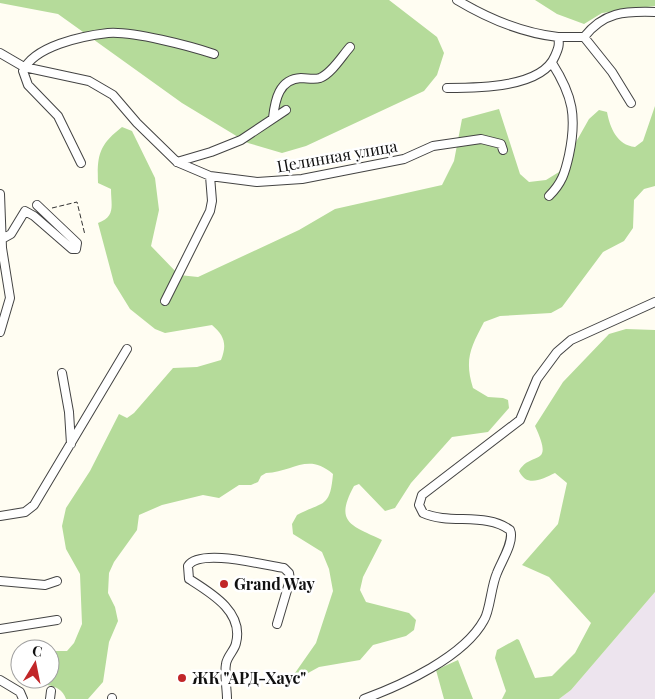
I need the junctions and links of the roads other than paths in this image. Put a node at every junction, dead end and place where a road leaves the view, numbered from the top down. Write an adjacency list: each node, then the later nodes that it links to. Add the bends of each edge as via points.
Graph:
1 (456, 0): 3 (street, via 478,13 538,35)
2 (655, 12): 4 (street, via 610,14 594,24)
3 (558, 37): 4 (street); 8 (street, via 559,46)
4 (584, 37): 11 (street, via 612,72)
5 (350, 47): 13 (street, via 325,75 287,82 275,101)
6 (0, 53): 9 (street, Целинная улица)
7 (214, 54): 9 (street, via 193,47 108,33 59,43 38,52)
8 (552, 64): 10 (street, via 538,75 495,87); 19 (street, via 567,90 575,123 560,184)
9 (24, 67): 15 (street, Целинная улица, via 89,81 113,95); 16 (street, via 28,85 58,116)
10 (447, 88)
11 (631, 103)
12 (286, 110): 13 (street)
13 (273, 118): 15 (street, via 240,140)
14 (503, 150): 17 (street, Целинная улица, via 500,144 481,139 433,146 404,159 302,179 257,182)
15 (176, 162): 17 (street, Целинная улица)
16 (81, 163)
17 (210, 176): 22 (street, via 210,211)
18 (0, 194): 21 (street)
19 (549, 196)
20 (37, 205): 21 (street, via 77,243 76,249 25,211)
21 (1, 245): 24 (street, via 10,298)
22 (165, 301)
23 (655, 302): 37 (street, via 588,331 564,346 537,379 520,420 422,495 420,509 428,515 500,524 510,530 511,538 493,582 486,616 472,637 444,660)
24 (0, 332)
25 (127, 349): 27 (street)
26 (62, 373): 27 (street, via 70,412)
27 (71, 444): 28 (street, via 30,509)
28 (0, 516)
29 (0, 581): 30 (street, via 45,585)
30 (57, 581)
31 (57, 620): 33 (street)
32 (277, 624): 36 (street, via 290,580 284,568 216,558 198,558 188,566 189,579 234,616 238,635 226,664)
33 (0, 629)
34 (0, 680): 35 (street, via 20,692)
35 (22, 699)
36 (227, 699)
37 (364, 699)

